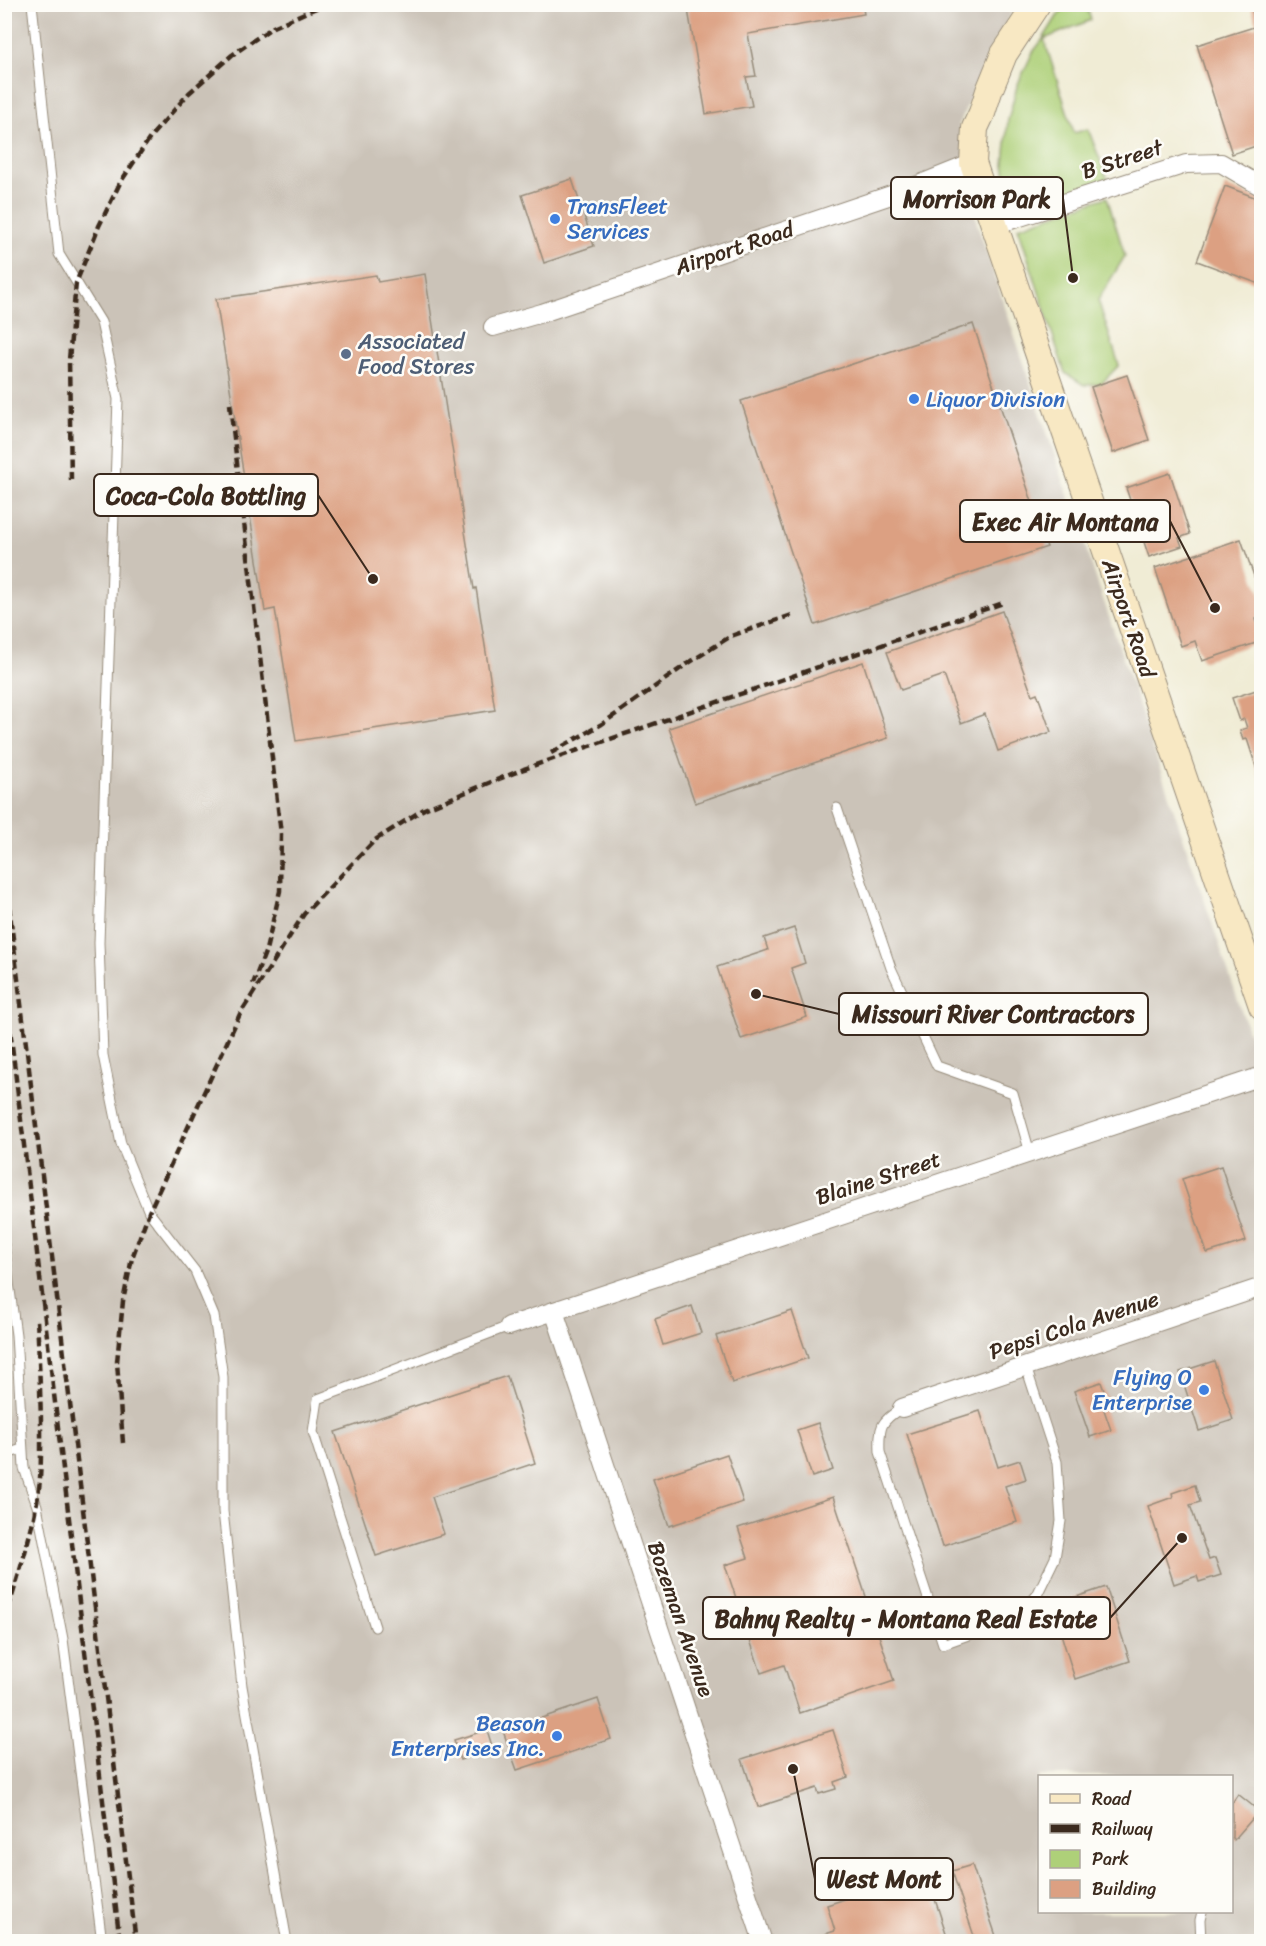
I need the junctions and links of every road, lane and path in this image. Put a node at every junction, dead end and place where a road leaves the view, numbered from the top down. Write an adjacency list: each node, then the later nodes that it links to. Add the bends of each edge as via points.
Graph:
1 (32, 4): 22 (lane, via 59,254 101,322 118,399 99,944 103,1055 121,1144 149,1212 195,1271 214,1316 223,1377 223,1511 242,1686)
2 (1037, 4): 3 (street, Airport Road, via 1004,54 989,91 975,128)
3 (973, 163): 5 (street, Airport Road); 6 (street, Airport Road, via 872,201)
4 (1262, 187): 5 (street, B Street, via 1221,163 1185,164)
5 (994, 225): 8 (street, Airport Road)
6 (493, 327)
7 (837, 808): 10 (lane, via 891,968 937,1066 1013,1093)
8 (1262, 1006)
9 (1262, 1076): 10 (street, Blaine Street)
10 (1030, 1153): 13 (street, Blaine Street)
11 (4, 1245): 17 (lane, via 16,1335)
12 (1262, 1287): 15 (street, Pepsi Cola Avenue)
13 (554, 1311): 14 (street, Blaine Street); 23 (street, Bozeman Avenue)
14 (509, 1326): 19 (lane, via 318,1399 313,1432)
15 (1026, 1366): 16 (street, Pepsi Cola Avenue); 16 (lane, via 1057,1462 1061,1521 1055,1558 1037,1595 1016,1618 943,1644 880,1452 879,1432 887,1417)
16 (902, 1408)
17 (22, 1449): 18 (lane); 21 (lane, via 63,1639)
18 (4, 1455)
19 (375, 1628)
20 (1202, 1913): 24 (lane)
21 (102, 1941)
22 (287, 1941)
23 (763, 1941)
24 (1201, 1941)

